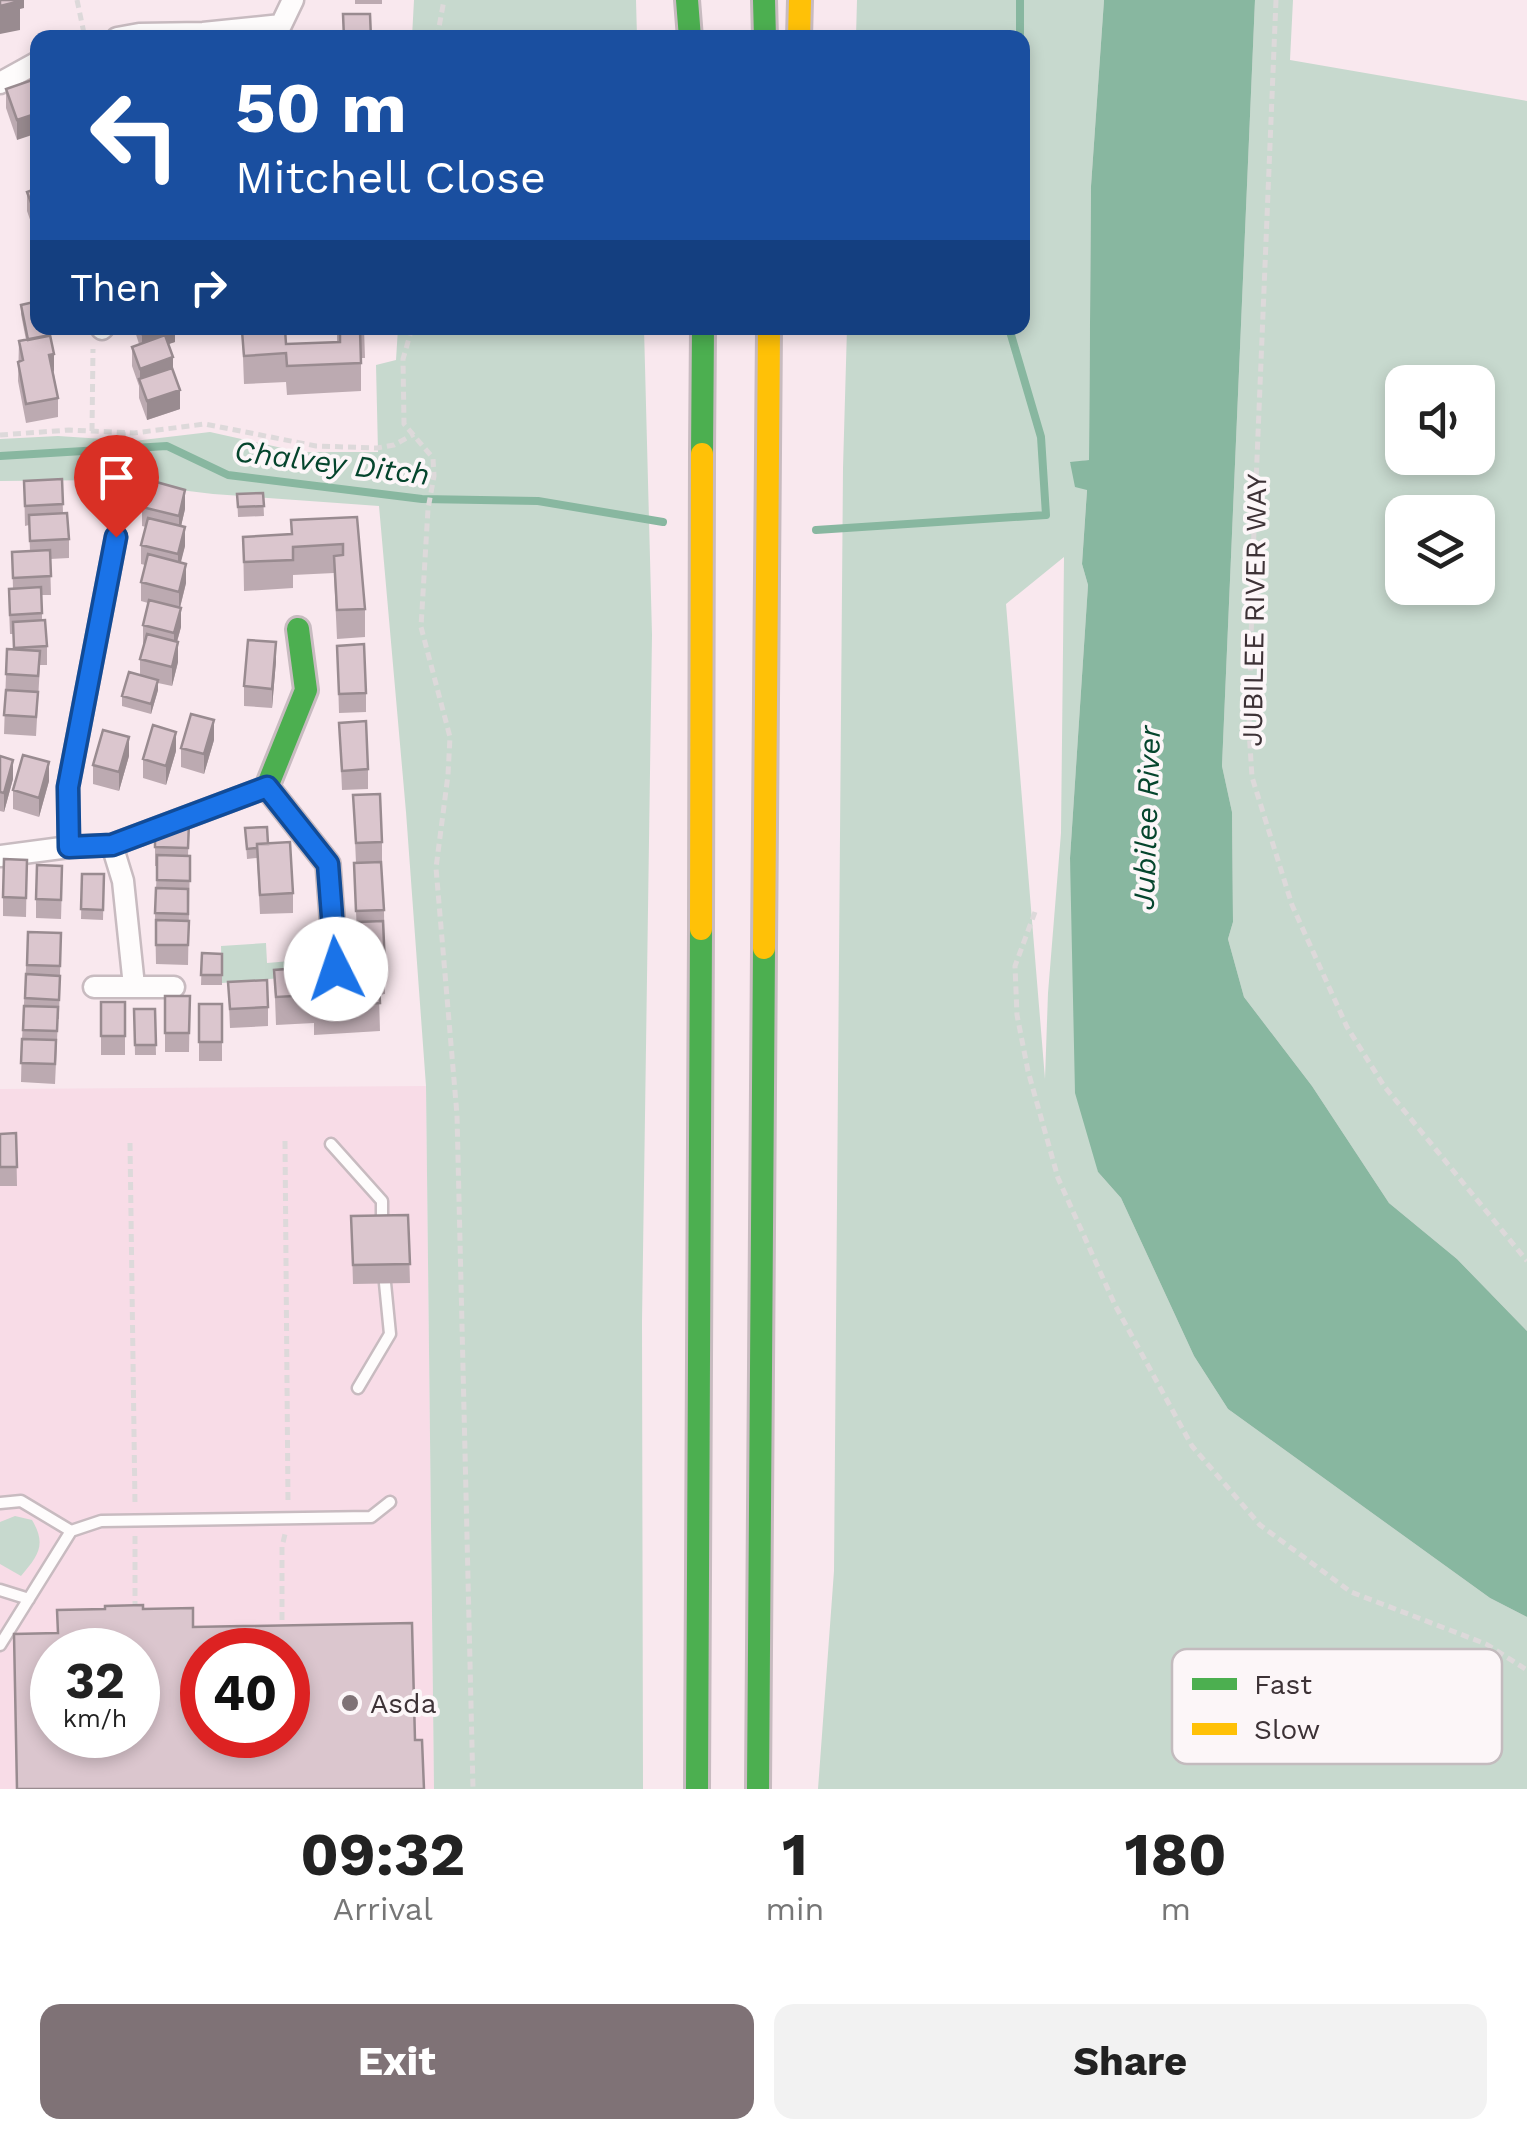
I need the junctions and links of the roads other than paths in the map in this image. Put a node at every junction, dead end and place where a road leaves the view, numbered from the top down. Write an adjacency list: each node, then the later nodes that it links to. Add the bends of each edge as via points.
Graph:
1 (293, 0): 6 (street)
2 (687, 0): 7 (main road)
3 (708, 0): 8 (main road)
4 (764, 0): 9 (main road)
5 (800, 0): 10 (main road)
6 (284, 30)
7 (689, 30)
8 (707, 30)
9 (765, 30)
10 (799, 30)
11 (30, 66): 12 (street)
12 (0, 83)
13 (703, 335): 35 (main road)
14 (769, 335): 36 (main road)
15 (116, 537): 19 (street, via 68,787)
16 (298, 629): 17 (main road, via 306,690)
17 (267, 787): 18 (street); 21 (main road, via 328,864)
18 (112, 845): 19 (street); 22 (street, via 123,881)
19 (69, 847): 20 (street)
20 (0, 856)
21 (336, 969)
22 (134, 986): 23 (street); 24 (street)
23 (94, 987)
24 (174, 987)
25 (331, 1144): 26 (lane, via 382,1201)
26 (382, 1234)
27 (385, 1284): 28 (lane, via 390,1334)
28 (358, 1388)
29 (390, 1502): 31 (lane, via 371,1517 101,1520)
30 (0, 1503): 31 (lane, via 21,1501)
31 (71, 1532): 33 (lane)
32 (0, 1590): 33 (lane)
33 (29, 1598): 34 (lane)
34 (0, 1645)
35 (696, 1789)
36 (758, 1789)

